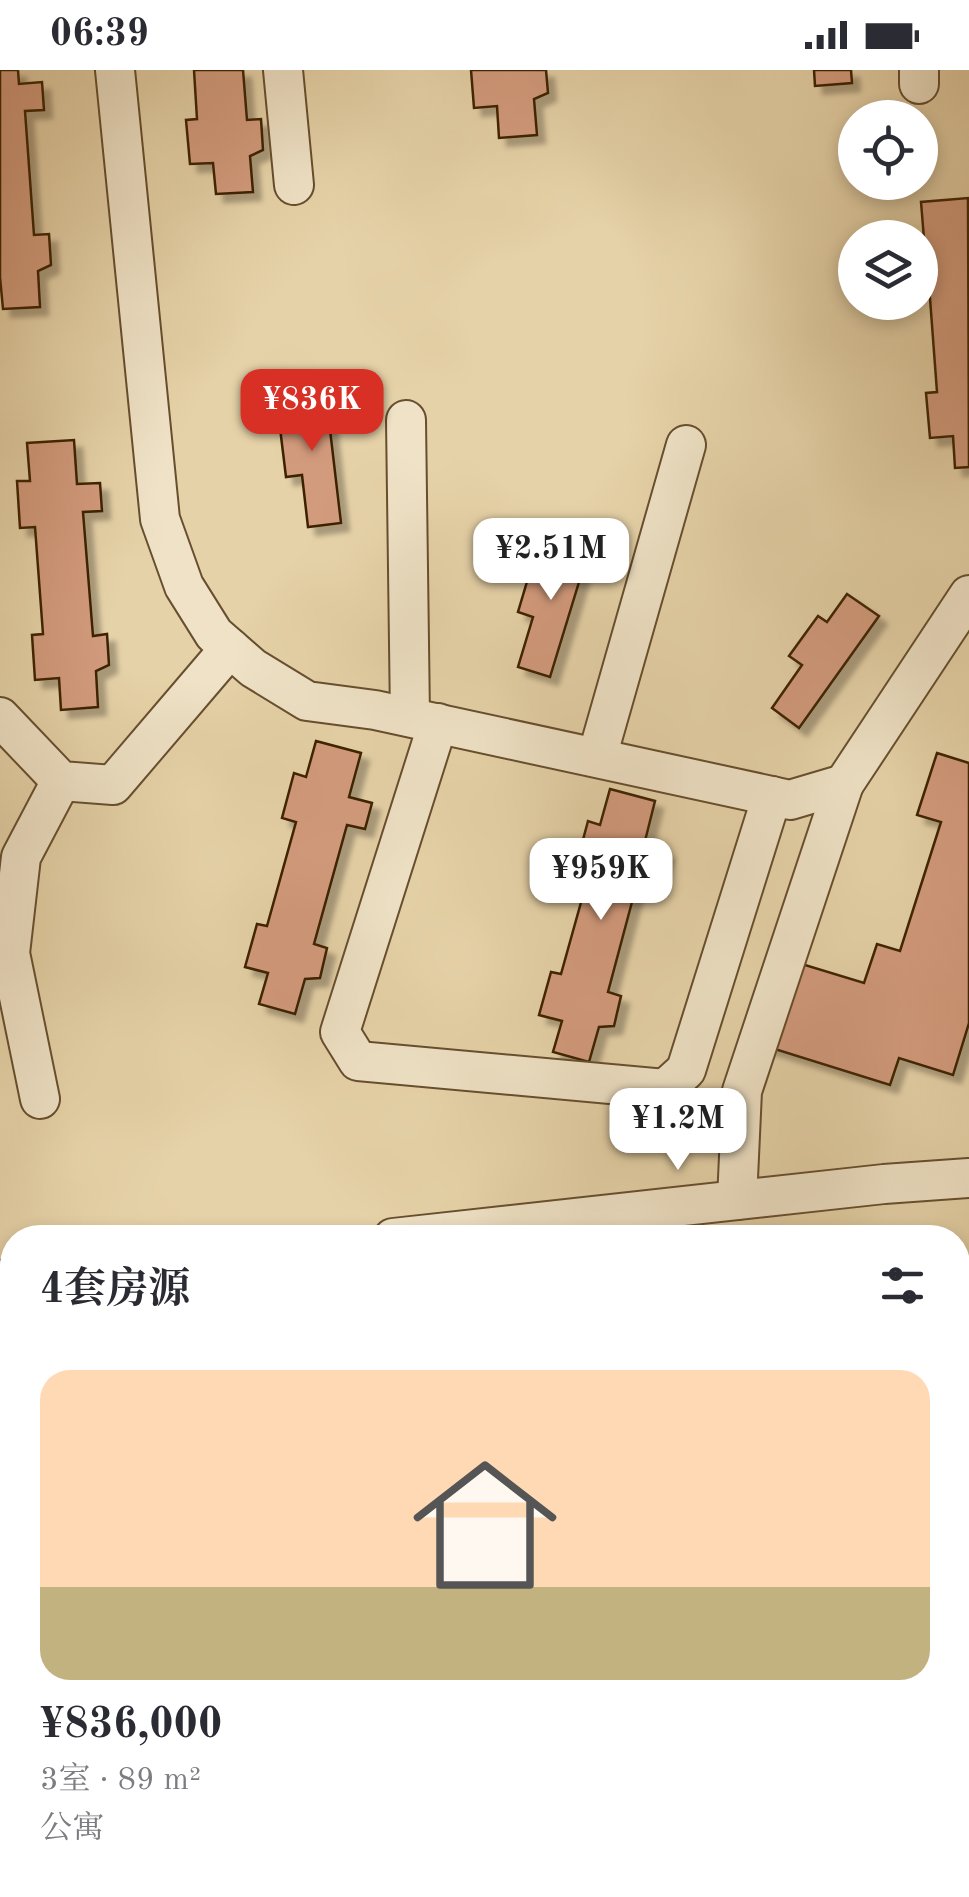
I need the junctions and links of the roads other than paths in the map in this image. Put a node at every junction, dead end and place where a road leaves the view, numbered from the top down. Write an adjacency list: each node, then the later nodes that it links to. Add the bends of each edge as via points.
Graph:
1 (115, 70): 7 (street, via 160,519 184,586)
2 (283, 70): 3 (street)
3 (294, 186)
4 (406, 420): 10 (street)
5 (686, 445): 11 (street)
6 (969, 595): 8 (street)
7 (230, 648): 10 (street, via 308,701); 12 (street, via 113,784)
8 (953, 652): 13 (street)
9 (0, 717): 12 (street)
10 (424, 720): 11 (street); 14 (street, via 340,1032 358,1061 664,1089 686,1070)
11 (597, 756): 14 (street)
12 (61, 781): 15 (street, via 21,857 10,953)
13 (844, 784): 14 (street, via 790,800); 17 (street, via 742,1091)
14 (772, 796)
15 (40, 1098)
16 (969, 1178): 17 (street)
17 (737, 1200): 18 (street)
18 (510, 1225)

